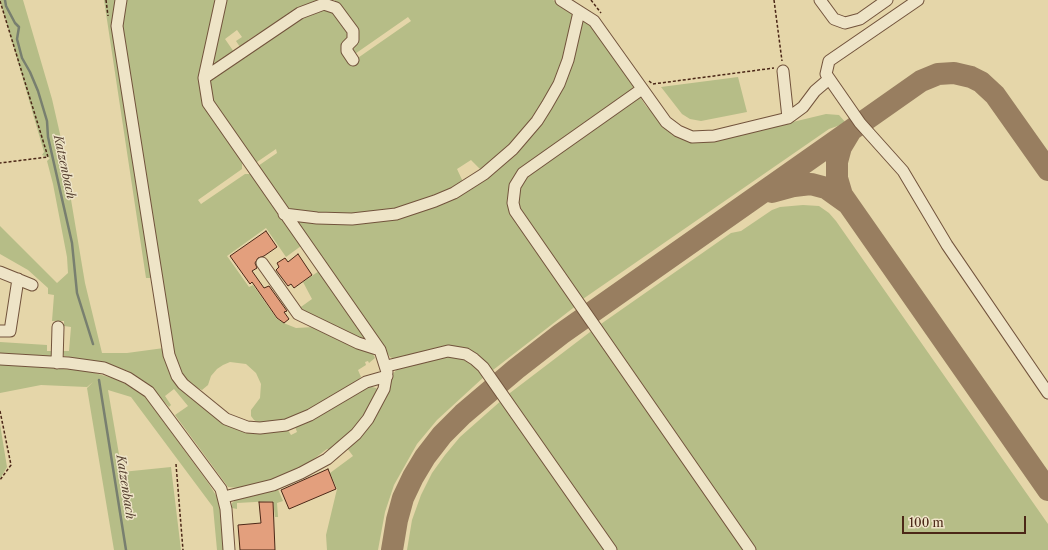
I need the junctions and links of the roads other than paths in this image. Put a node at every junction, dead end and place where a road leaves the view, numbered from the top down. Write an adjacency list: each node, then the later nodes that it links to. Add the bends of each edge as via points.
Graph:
1 (121, 0): 24 (street, via 117,26 169,355 177,376 183,384 226,418 247,427 260,428 286,425 310,415)
2 (221, 0): 10 (street)
3 (561, 0): 7 (street)
4 (820, 0): 5 (street, via 834,19 845,23 860,19)
5 (887, 0)
6 (918, 0): 11 (street, via 829,61 826,74)
7 (579, 12): 12 (street, via 594,21); 14 (street, via 568,60 547,105 514,149 484,174 435,202 396,214 345,219)
8 (353, 60): 10 (street, via 347,51 353,40 353,31 336,8 324,4 300,13)
9 (783, 69): 13 (street)
10 (204, 78): 14 (street, via 208,103)
11 (829, 79): 13 (street, via 815,91 803,107); 25 (street, via 864,128 903,171 947,245)
12 (644, 85): 13 (street, via 666,122 692,137 714,136); 29 (street, via 523,173 515,186 513,203 515,211)
13 (788, 118)
14 (284, 214): 21 (street)
15 (262, 263): 21 (street, via 298,314 358,343)
16 (0, 272): 17 (street)
17 (18, 279): 18 (street); 20 (street, via 10,331)
18 (32, 285)
19 (58, 327): 23 (street)
20 (0, 331)
21 (380, 350): 24 (street)
22 (0, 359): 23 (street)
23 (57, 363): 26 (street, via 116,372 149,392 218,484)
24 (387, 371): 26 (street, via 384,389 368,419 356,434 327,459 273,485); 28 (street, via 448,351 466,354 474,359 483,367)
25 (1048, 393)
26 (224, 497): 27 (street)
27 (229, 550)
28 (611, 550)
29 (750, 550)

